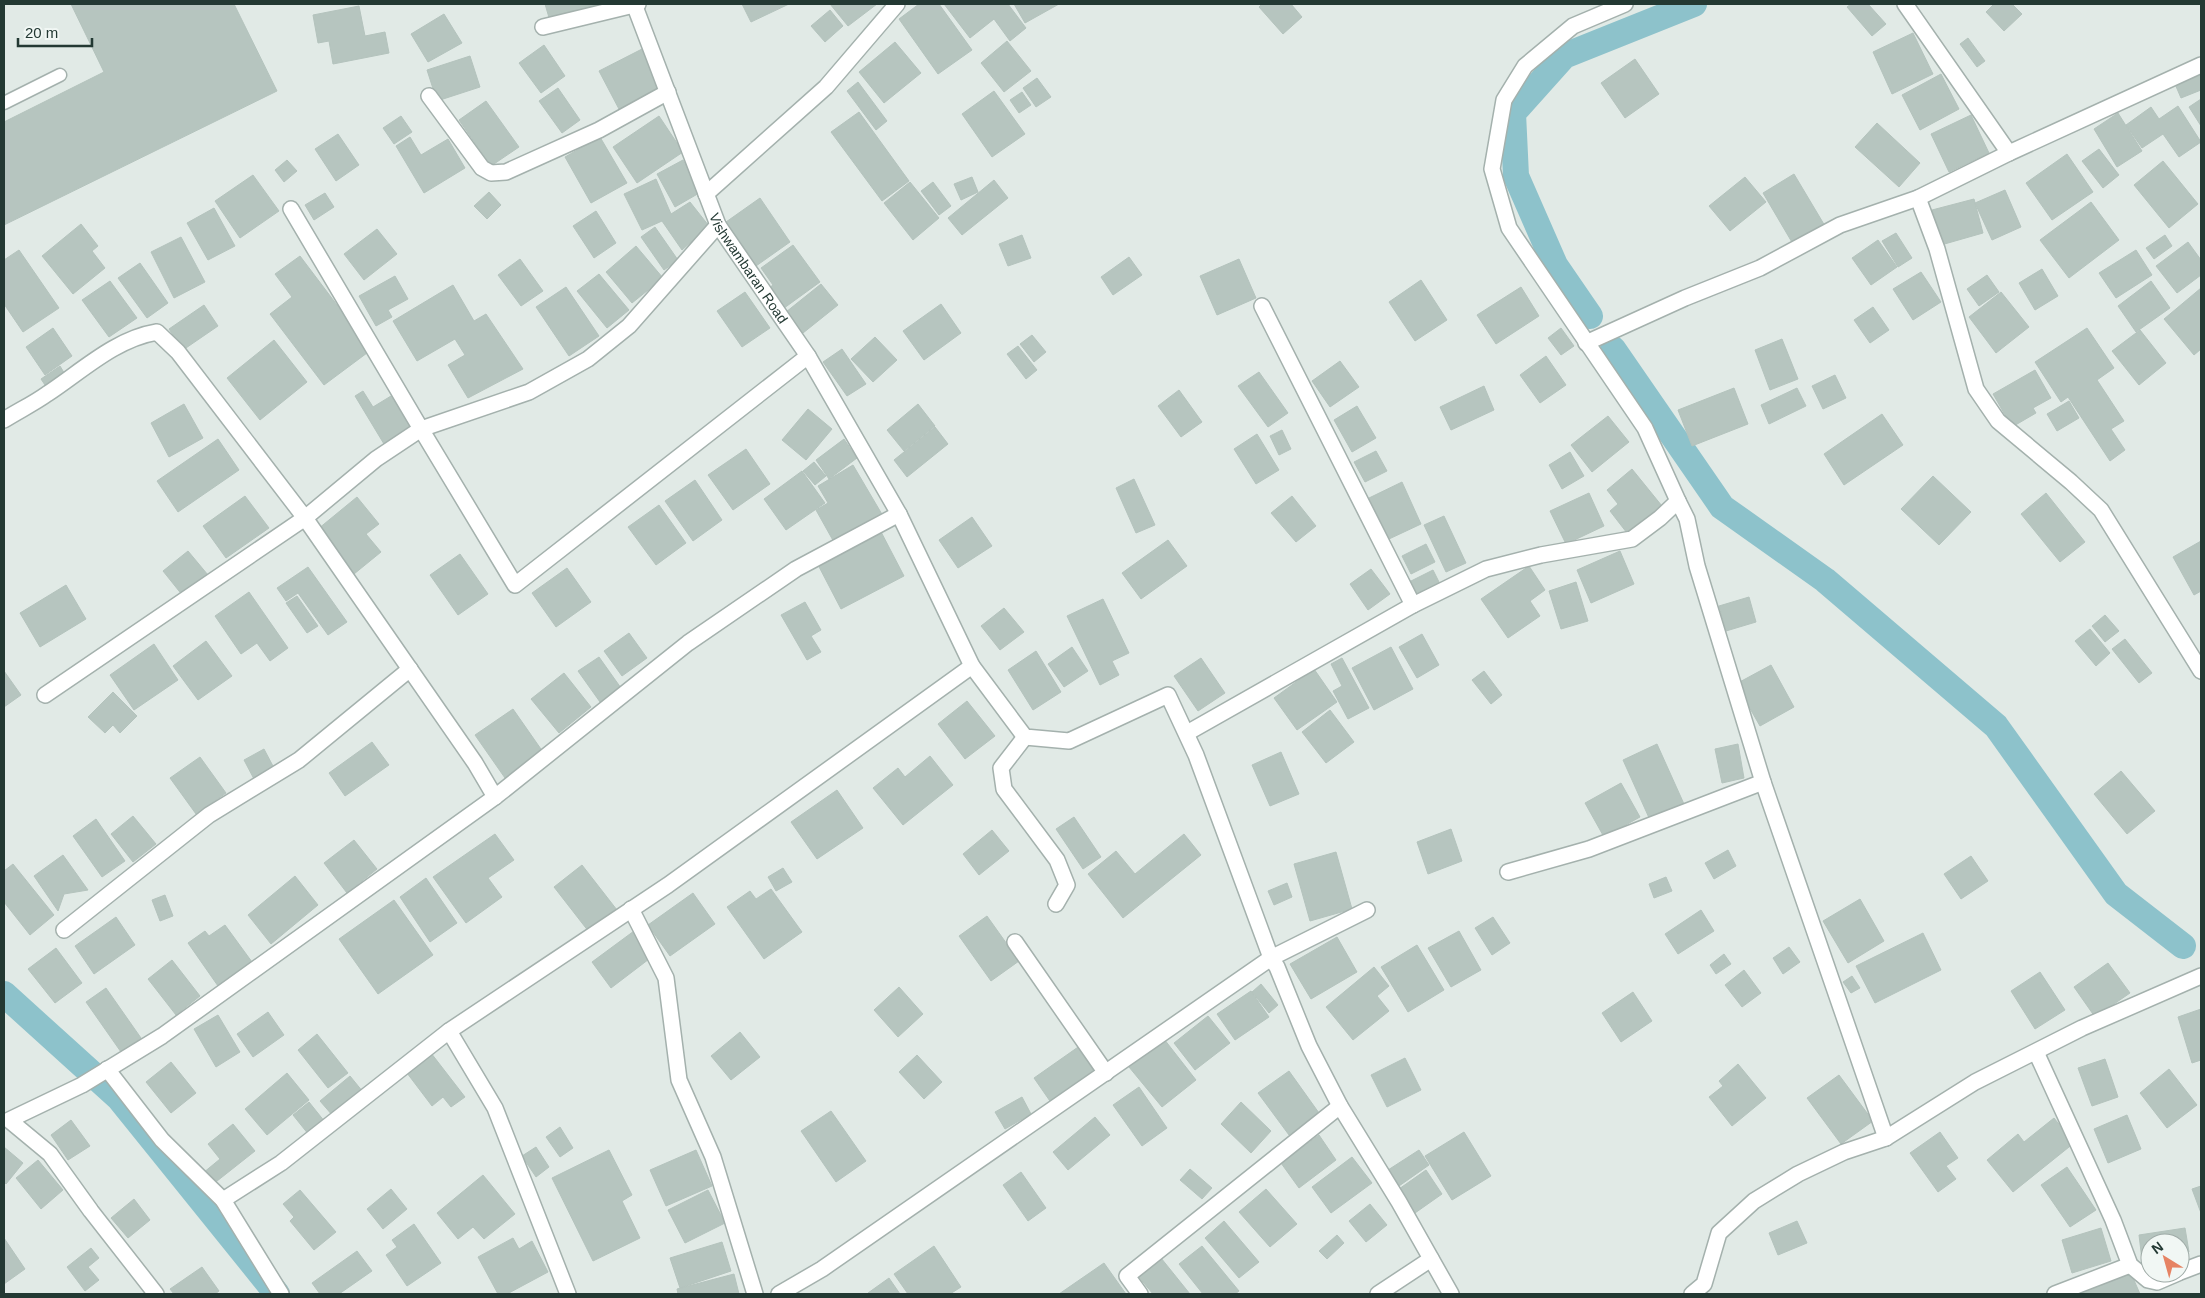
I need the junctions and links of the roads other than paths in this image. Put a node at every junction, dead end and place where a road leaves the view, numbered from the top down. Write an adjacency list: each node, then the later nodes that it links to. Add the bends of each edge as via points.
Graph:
1 (635, 4): 5 (street); 8 (street, Vishwambaran Road)
2 (897, 4): 12 (street, via 826,88)
3 (1625, 4): 17 (street, via 1572,26 1525,66 1504,100 1492,169 1509,228)
4 (1905, 4): 11 (street)
5 (543, 28)
6 (2201, 65): 11 (street)
7 (60, 75): 10 (lane)
8 (668, 92): 9 (street, via 599,130 506,172 491,173 468,152); 12 (street, Vishwambaran Road)
9 (429, 96)
10 (4, 103)
11 (2008, 154): 13 (street)
12 (706, 194): 15 (street, Vishwambaran Road)
13 (1918, 198): 17 (street, via 1840,225 1760,268); 27 (street, via 1937,249 1976,389 1998,421 2101,510)
14 (292, 209): 20 (street)
15 (718, 225): 18 (street, Vishwambaran Road); 20 (street, via 629,326 588,359 529,392)
16 (1262, 306): 24 (street)
17 (1586, 343): 21 (street, via 1645,428)
18 (808, 356): 20 (street, via 516,586); 22 (street, Vishwambaran Road)
19 (4, 420): 23 (street, via 45,396 122,342 139,334 157,332 178,352)
20 (421, 429): 23 (street, via 376,460)
21 (1678, 501): 24 (street, via 1632,539 1486,570); 31 (street, via 1687,519 1697,566)
22 (899, 514): 25 (street, Vishwambaran Road); 32 (street, via 796,569 688,643)
23 (305, 518): 26 (street); 28 (street)
24 (1413, 605): 29 (street)
25 (972, 666): 30 (street, Vishwambaran Road); 35 (street)
26 (410, 669): 32 (street, via 475,763); 37 (street, via 299,760 209,814)
27 (2201, 671)
28 (45, 696)
29 (1187, 733): 30 (street, via 1168,695 1069,741); 39 (street)
30 (1025, 737): 34 (street, via 1001,768 1004,789 1057,860 1067,885)
31 (1762, 782): 33 (street, via 1590,850); 47 (street)
32 (495, 798): 43 (street, via 162,1036)
33 (1508, 872)
34 (1056, 904)
35 (631, 909): 41 (street); 56 (street, via 666,978 678,1080 713,1157)
36 (1367, 910): 39 (street)
37 (64, 930)
38 (1015, 942): 44 (street)
39 (1272, 958): 44 (street); 45 (street, via 1309,1046)
40 (2201, 976): 42 (street, via 2082,1028)
41 (449, 1031): 48 (street, via 281,1163); 55 (street, via 495,1108)
42 (2036, 1052): 47 (street, via 1975,1082); 50 (street, via 2113,1220)
43 (107, 1069): 46 (street); 48 (street, via 162,1140)
44 (1106, 1072): 57 (street, via 822,1269)
45 (1340, 1106): 49 (street); 58 (street, via 1127,1276)
46 (7, 1118): 53 (street, via 50,1154)
47 (1886, 1138): 52 (street, via 1844,1152 1754,1201 1719,1233)
48 (223, 1200): 54 (street)
49 (1432, 1259): 59 (street); 60 (street)
50 (2130, 1265): 51 (street); 62 (street)
51 (2140, 1273)
52 (1708, 1289): 61 (street)
53 (156, 1294)
54 (281, 1294)
55 (568, 1294)
56 (755, 1294)
57 (779, 1294)
58 (1140, 1294)
59 (1378, 1294)
60 (1451, 1294)
61 (1692, 1294)
62 (2055, 1294)

